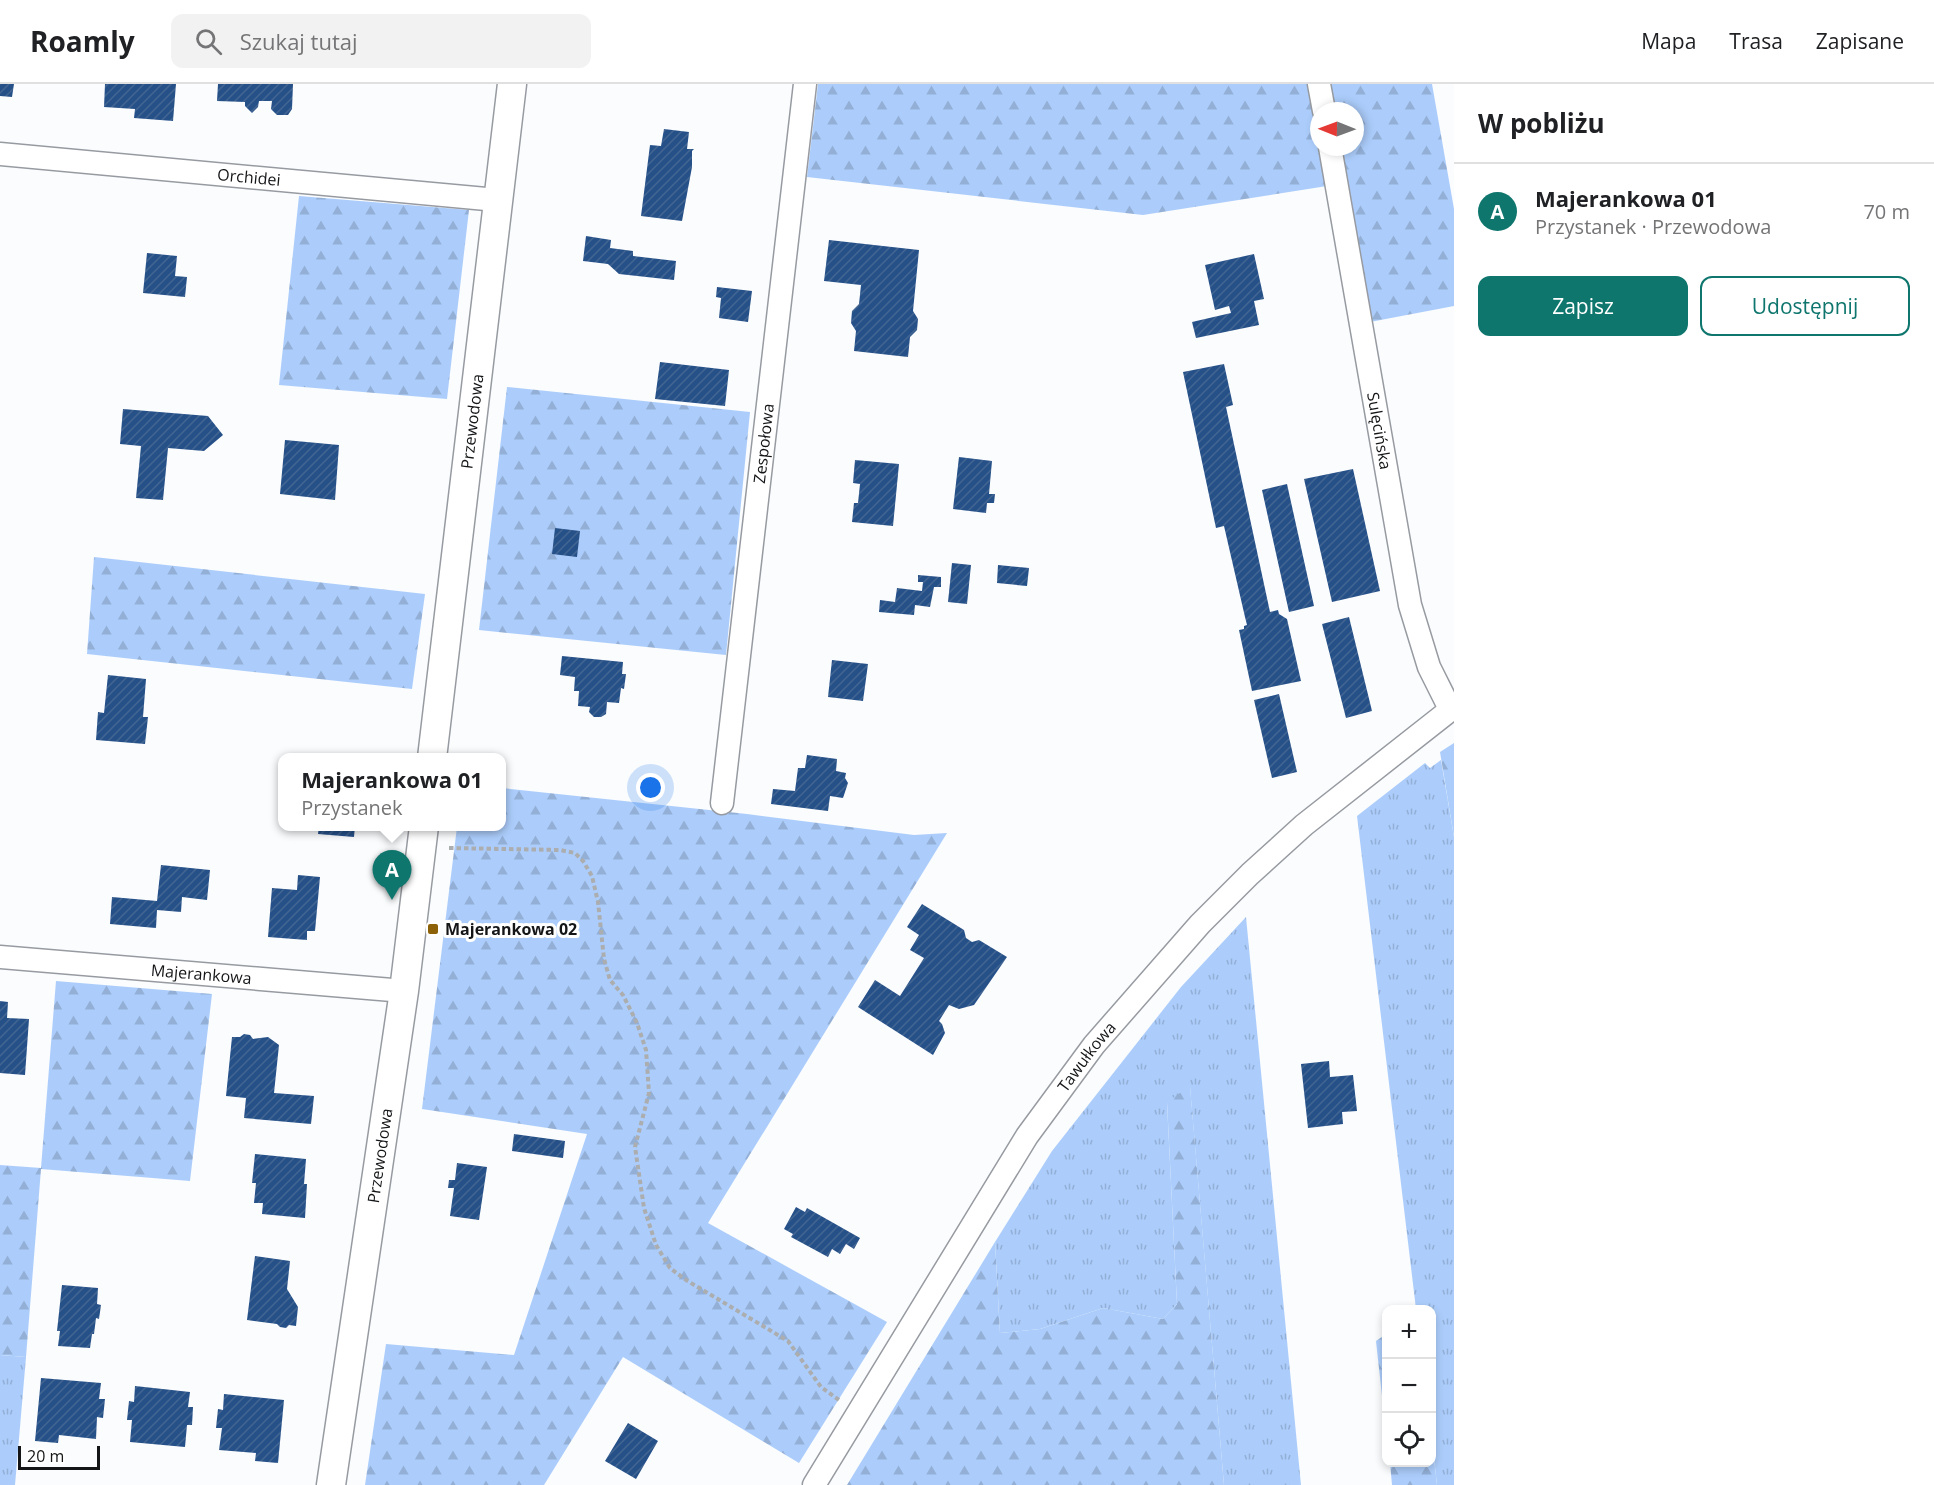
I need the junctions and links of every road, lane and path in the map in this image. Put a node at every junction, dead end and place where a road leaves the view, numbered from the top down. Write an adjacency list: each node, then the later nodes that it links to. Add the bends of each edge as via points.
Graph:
1 (512, 84): 7 (street, Przewodowa)
2 (805, 84): 10 (street, Zespołowa)
3 (1319, 84): 4 (street)
4 (1322, 102)
5 (0, 154): 7 (street, Orchidei)
6 (1332, 156): 8 (street, Sulęcińska, via 1410,605 1428,667)
7 (498, 200): 9 (street, Przewodowa)
8 (1452, 708): 15 (street, Tawułkowa, via 1304,825 1250,874 1200,924 1094,1045 1027,1136)
9 (433, 753)
10 (722, 803)
11 (423, 831): 14 (street, Przewodowa)
12 (448, 848): 15 (path, via 560,850 575,853 583,861 592,876 598,902 610,980 637,1023 646,1050 649,1093 635,1147 644,1208 656,1245 670,1268 686,1280 788,1341 821,1387)
13 (0, 957): 14 (street, Majerankowa)
14 (404, 991): 16 (street, Przewodowa)
15 (857, 1412): 17 (street, Tawułkowa)
16 (331, 1485)
17 (814, 1485)

